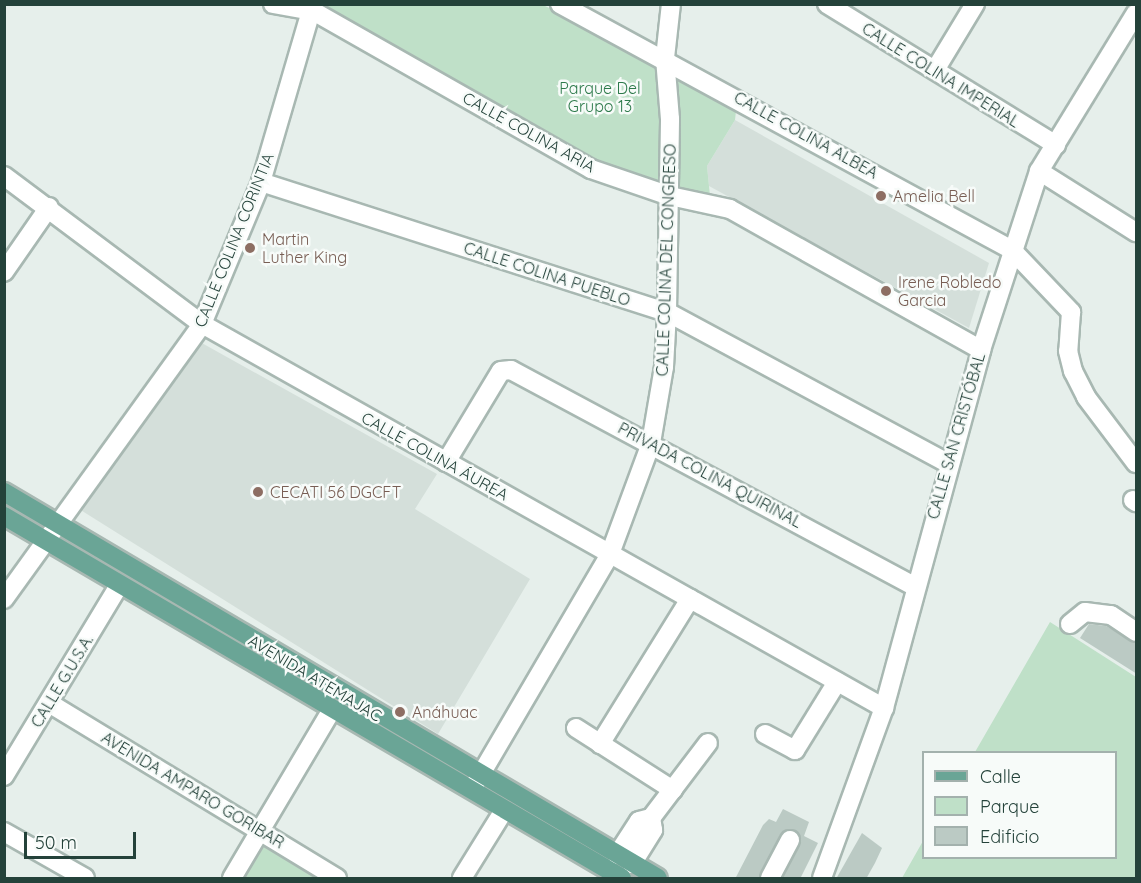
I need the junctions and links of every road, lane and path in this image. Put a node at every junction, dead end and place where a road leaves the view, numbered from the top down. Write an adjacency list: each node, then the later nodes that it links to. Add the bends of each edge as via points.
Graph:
1 (273, 4): 6 (street, CALLE COLINA ARIA)
2 (560, 4): 8 (street, CALLE COLINA ALBEA)
3 (671, 4): 8 (street, CALLE COLINA DEL CONGRESO)
4 (826, 4): 9 (street, CALLE COLINA IMPERIAL)
5 (975, 4): 9 (street)
6 (313, 8): 13 (street, CALLE COLINA CORINTIA); 14 (street, CALLE COLINA ARIA, via 591,169)
7 (1137, 13): 10 (street, CALLE SAN CRISTÓBAL)
8 (665, 58): 14 (street, CALLE COLINA DEL CONGRESO); 17 (street, CALLE COLINA ALBEA)
9 (935, 70): 10 (street, CALLE COLINA IMPERIAL)
10 (1056, 145): 11 (street, CALLE SAN CRISTÓBAL)
11 (1039, 171): 16 (street); 17 (street, CALLE SAN CRISTÓBAL)
12 (4, 176): 15 (street, CALLE COLINA ÁUREA)
13 (261, 182): 19 (street, CALLE COLINA PUEBLO); 20 (street, CALLE COLINA CORINTIA)
14 (670, 196): 19 (street, CALLE COLINA DEL CONGRESO); 21 (street, CALLE COLINA ARIA, via 730,209)
15 (49, 207): 18 (street); 20 (street, CALLE COLINA ÁUREA)
16 (1137, 232)
17 (1012, 250): 21 (street, CALLE SAN CRISTÓBAL); 23 (street, CALLE COLINA ALBEA, via 1071,312 1068,351 1073,371 1086,398)
18 (4, 272)
19 (667, 312): 22 (street, CALLE COLINA DEL CONGRESO, via 664,366); 25 (street, CALLE COLINA PUEBLO)
20 (202, 324): 24 (street, CALLE COLINA ÁUREA); 28 (street, CALLE COLINA CORINTIA)
21 (981, 350): 25 (street, CALLE SAN CRISTÓBAL)
22 (651, 443): 24 (street, PRIVADA COLINA QUIRINAL, via 505,369); 30 (street, CALLE COLINA DEL CONGRESO); 32 (street, PRIVADA COLINA QUIRINAL)
23 (1135, 457)
24 (446, 462): 30 (street, CALLE COLINA ÁUREA)
25 (948, 463): 32 (street, CALLE SAN CRISTÓBAL)
26 (4, 492): 28 (main road, AVENIDA ATEMAJAC)
27 (4, 516): 29 (main road, AVENIDA ATEMAJAC)
28 (59, 525): 29 (street, CALLE COLINA CORINTIA); 46 (main road, AVENIDA ATEMAJAC)
29 (47, 542): 31 (main road, AVENIDA ATEMAJAC); 33 (street, CALLE COLINA CORINTIA)
30 (610, 554): 34 (street, CALLE COLINA ÁUREA); 46 (street, CALLE COLINA DEL CONGRESO)
31 (119, 585): 38 (street, CALLE G.U.S.A.); 40 (main road, AVENIDA ATEMAJAC)
32 (914, 586): 39 (street, CALLE SAN CRISTÓBAL)
33 (4, 599)
34 (690, 599): 37 (street, CALLE COLINA ÁUREA); 44 (street)
35 (1070, 624): 36 (street, via 1085,612 1111,615)
36 (1137, 632)
37 (837, 682): 39 (street, CALLE COLINA ÁUREA); 42 (street, via 795,750)
38 (49, 703): 45 (street, CALLE G.U.S.A.); 50 (street, AVENIDA AMPARO GORIBAR)
39 (884, 708): 60 (street, CALLE SAN CRISTÓBAL)
40 (331, 711): 48 (main road, AVENIDA ATEMAJAC); 50 (street)
41 (576, 728): 44 (street)
42 (765, 734)
43 (708, 743): 47 (street)
44 (600, 744): 47 (street)
45 (4, 776)
46 (480, 777): 48 (street, CALLE COLINA DEL CONGRESO); 53 (main road, AVENIDA ATEMAJAC)
47 (672, 790): 53 (street, via 651,818 653,830)
48 (470, 793): 49 (main road, AVENIDA ATEMAJAC)
49 (503, 812): 53 (main road, AVENIDA ATEMAJAC); 57 (street)
50 (260, 828): 55 (street); 56 (street, AVENIDA AMPARO GORIBAR)
51 (4, 832): 54 (street)
52 (790, 840): 59 (street)
53 (616, 869): 58 (main road, AVENIDA ATEMAJAC)
54 (85, 879)
55 (232, 879)
56 (337, 879)
57 (462, 879)
58 (658, 879)
59 (770, 879)
60 (822, 879)

